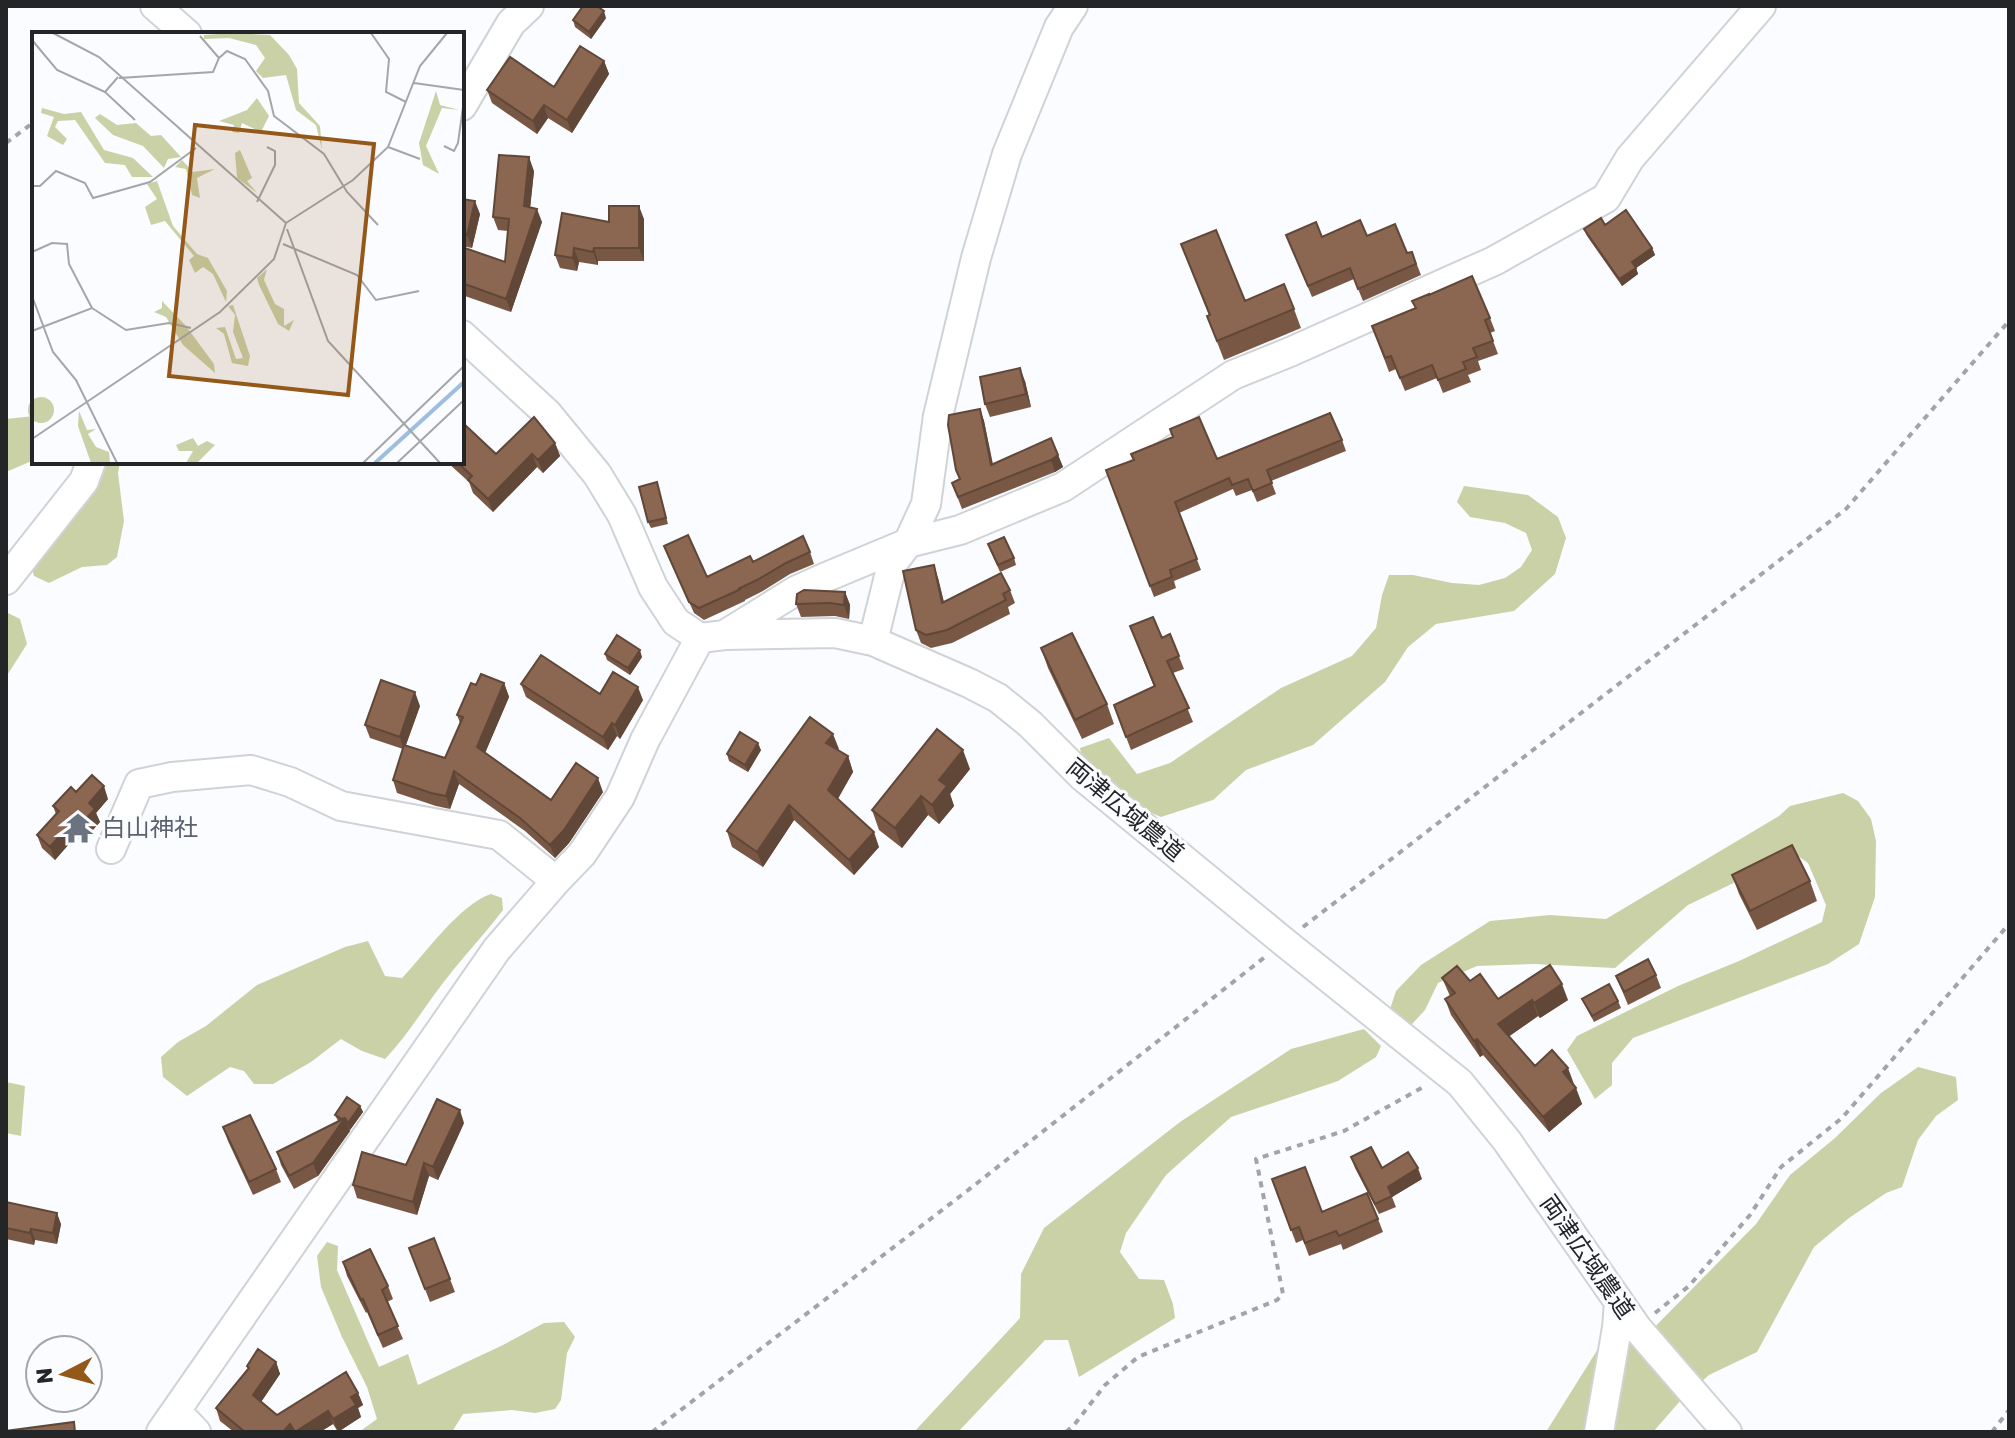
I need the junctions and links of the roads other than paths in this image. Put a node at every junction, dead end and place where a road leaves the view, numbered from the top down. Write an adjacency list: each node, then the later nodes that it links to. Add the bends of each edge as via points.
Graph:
1 (155, 6): 5 (street)
2 (529, 6): 6 (street, via 511,23)
3 (1073, 6): 9 (street, via 1059,27 1007,154 938,416 926,504)
4 (1761, 6): 9 (street, via 1630,158 1606,198 1494,261 1233,375 1063,487 960,530)
5 (185, 32)
6 (464, 103)
7 (464, 337): 11 (street, via 547,413 597,474 676,622)
8 (90, 464): 10 (street, via 84,481)
9 (908, 543): 11 (street, via 797,590); 12 (street, via 892,564)
10 (6, 580)
11 (713, 636): 12 (street, 両津広域農道, via 835,633); 14 (street, via 645,740 620,797 582,854)
12 (873, 641): 15 (street, 両津広域農道, via 998,698 1083,777 1460,1083)
13 (111, 849): 14 (street, via 139,784 251,770 341,806 499,835)
14 (556, 881): 16 (street, via 497,949)
15 (1619, 1302): 18 (street); 19 (street, 両津広域農道)
16 (169, 1421): 17 (street)
17 (196, 1432)
18 (1599, 1432)
19 (1727, 1432)

